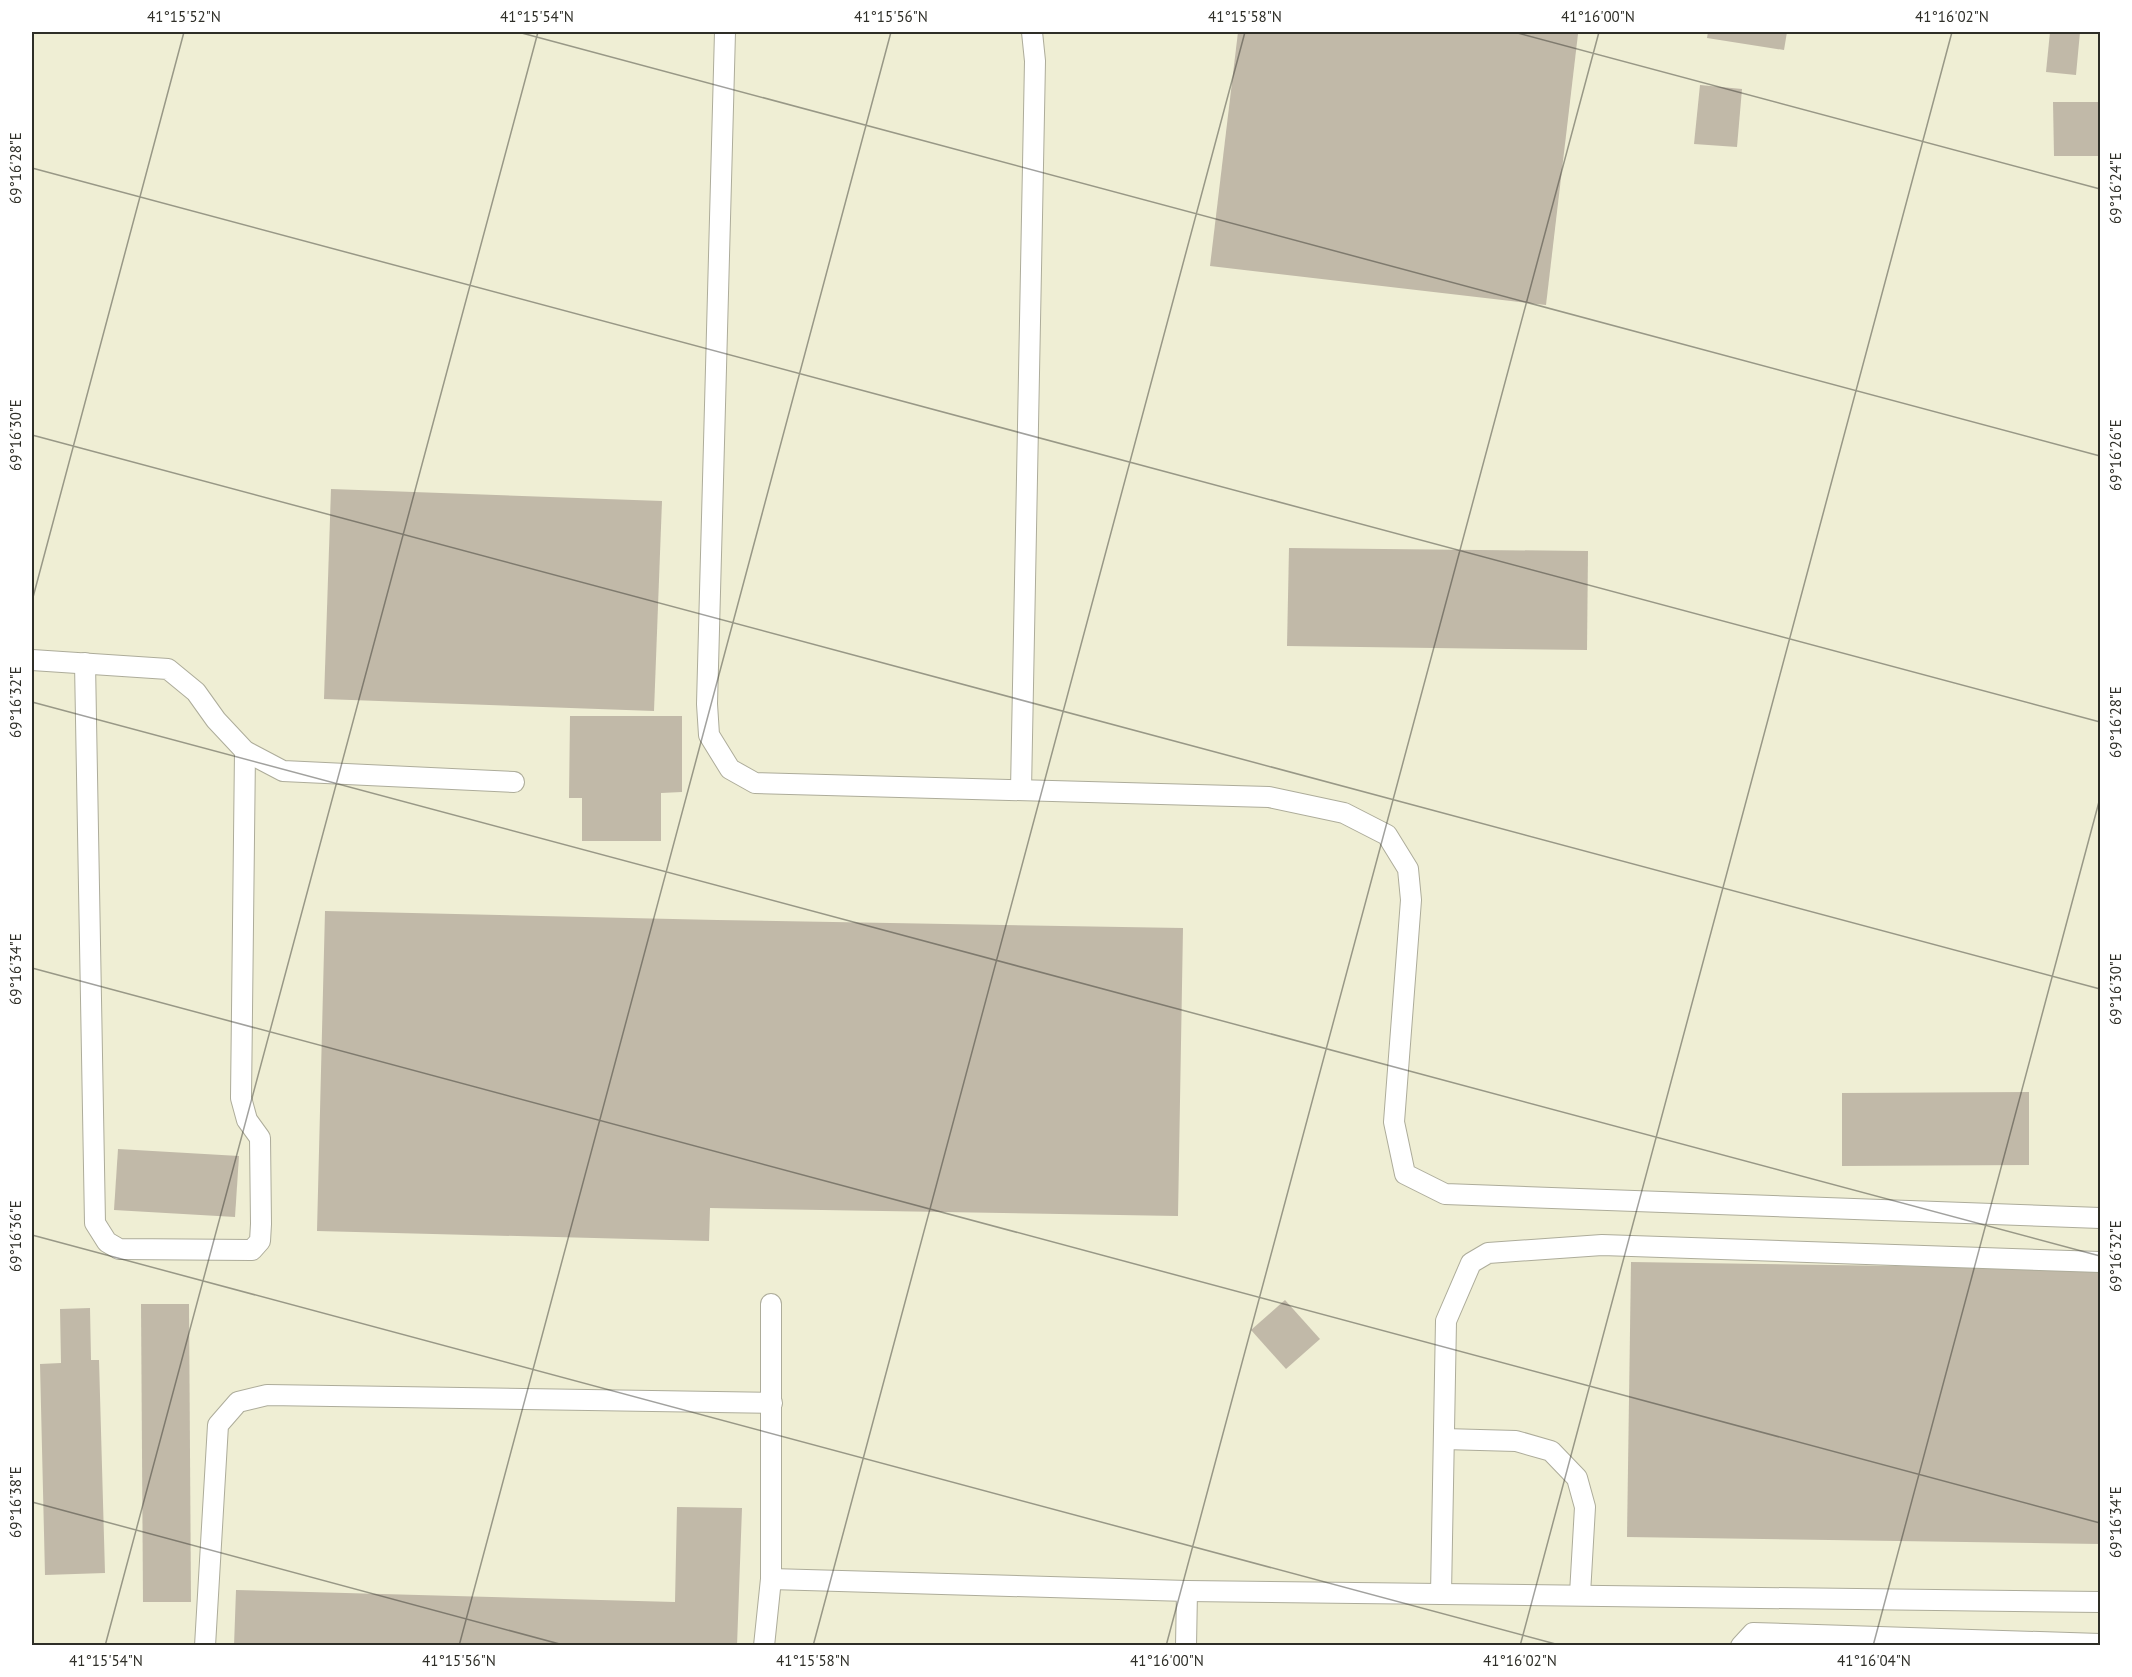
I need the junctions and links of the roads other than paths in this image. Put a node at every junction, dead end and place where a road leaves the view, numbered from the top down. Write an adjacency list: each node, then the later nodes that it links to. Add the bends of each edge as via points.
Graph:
1 (725, 32): 7 (lane, via 709,735 730,769 755,783)
2 (1032, 32): 7 (lane, via 1035,73)
3 (32, 660): 4 (lane)
4 (85, 663): 5 (lane, via 168,669 196,692); 5 (lane, via 95,1222 106,1242 118,1250 252,1250 260,1241 260,1138 248,1120 241,1098)
5 (245, 751): 6 (lane, via 283,771)
6 (514, 782)
7 (1021, 790): 8 (lane, via 1269,797 1344,813 1387,835 1408,869 1411,900 1394,1122 1405,1174 1445,1194)
8 (2100, 1218)
9 (2100, 1262): 12 (lane, via 1602,1245 1488,1253 1471,1263 1446,1321)
10 (771, 1304): 11 (lane)
11 (772, 1403): 13 (lane); 19 (lane, via 267,1395 238,1402 218,1425)
12 (1444, 1439): 15 (lane); 16 (lane, via 1516,1441 1551,1451 1577,1478 1585,1507)
13 (771, 1578): 14 (lane); 20 (lane)
14 (1187, 1591): 15 (lane); 21 (lane)
15 (1441, 1594): 16 (lane)
16 (1580, 1594): 17 (lane)
17 (2100, 1602)
18 (2100, 1644): 22 (lane, via 1753,1633)
19 (205, 1646)
20 (764, 1646)
21 (1186, 1646)
22 (1741, 1646)

